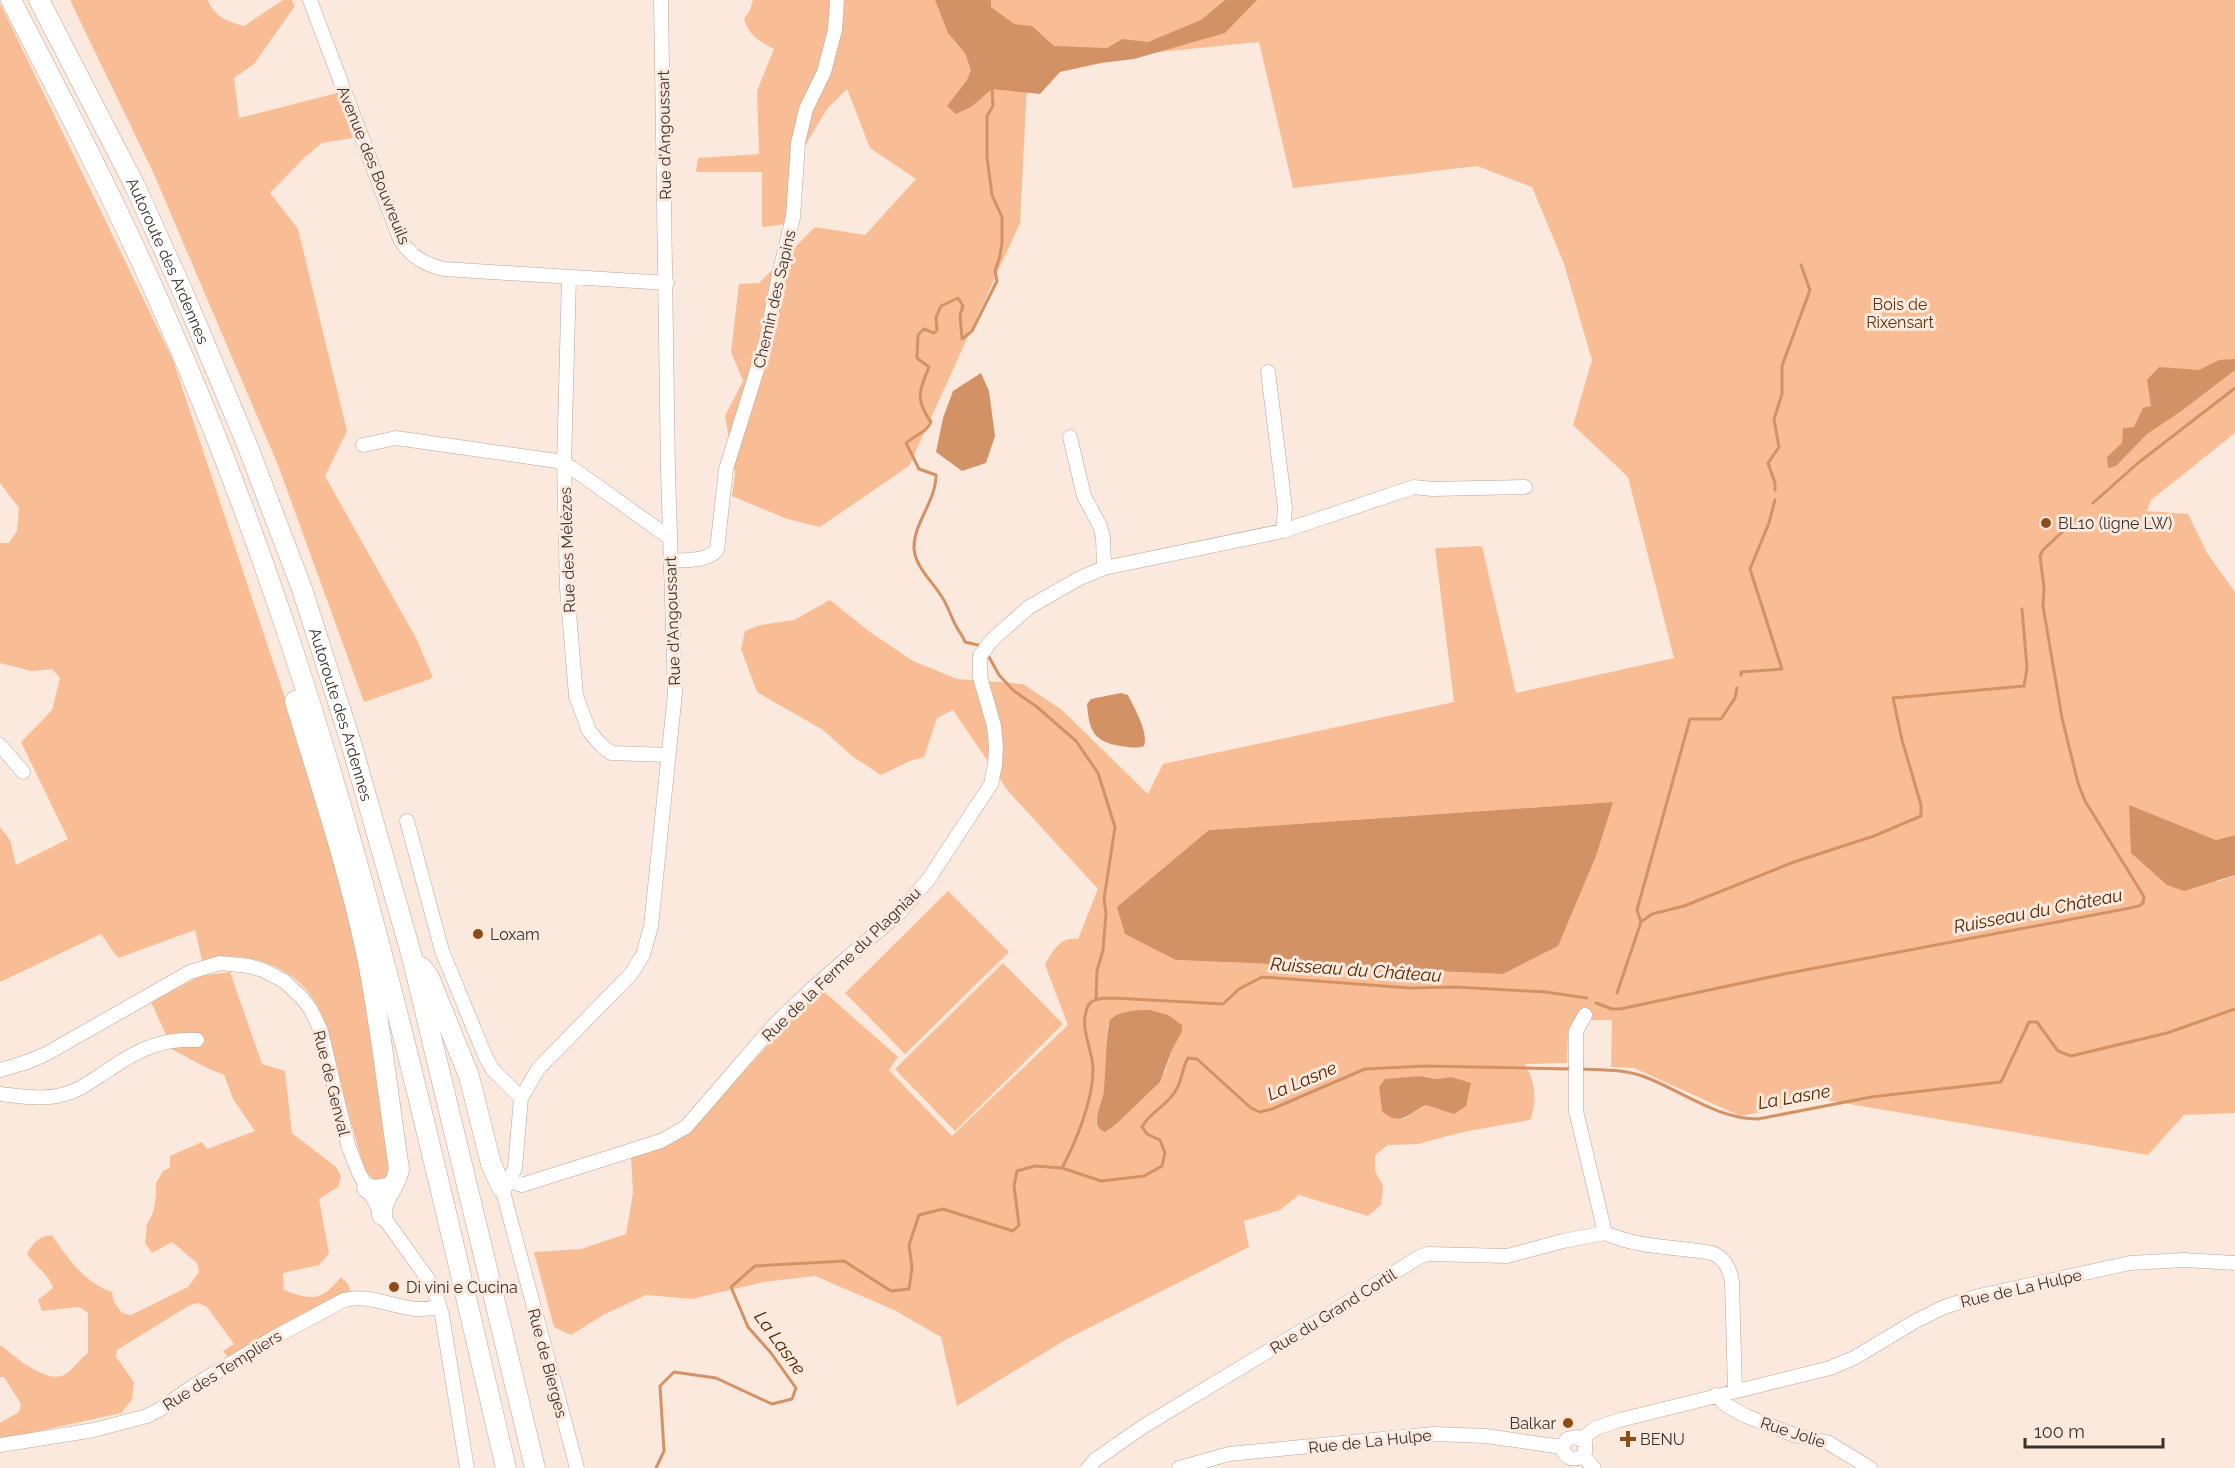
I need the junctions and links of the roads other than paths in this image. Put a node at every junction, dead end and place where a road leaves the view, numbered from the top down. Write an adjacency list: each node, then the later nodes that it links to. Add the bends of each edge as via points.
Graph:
1 (11, 0): 17 (highway, Autoroute des Ardennes, via 160,302 221,451)
2 (39, 0): 22 (highway, Autoroute des Ardennes, via 135,186 246,442 302,589)
3 (310, 0): 6 (street, Avenue des Bouvreuils, via 406,250 416,259 444,269)
4 (661, 0): 7 (street, Rue d'Angoussart)
5 (837, 0): 15 (street, Chemin des Sapins, via 835,30 824,72 806,109 798,143 793,217 765,341 726,469 717,550 705,557)
6 (569, 277): 7 (street, Avenue des Bouvreuils); 11 (street, Rue des Mélèzes)
7 (667, 283): 14 (street, Rue d'Angoussart)
8 (1268, 372): 13 (street, via 1285,508)
9 (1070, 437): 16 (street, via 1084,496 1103,537)
10 (363, 445): 11 (street, via 396,438)
11 (564, 464): 14 (street); 19 (street, Rue des Mélèzes, via 567,588 579,707 589,731 611,753)
12 (1526, 487): 13 (street, Rue de la Ferme du Plagniau, via 1417,486)
13 (1283, 531): 16 (street, Rue de la Ferme du Plagniau)
14 (670, 538): 15 (street, Rue d'Angoussart)
15 (671, 561): 19 (street, Rue d'Angoussart, via 675,693)
16 (1104, 568): 28 (street, Rue de la Ferme du Plagniau, via 1029,607 980,656 980,677 996,746 991,784 928,880 898,914 775,1024 686,1127 661,1141 522,1185)
17 (285, 627): 29 (highway, via 280,649 366,951 399,1169); 42 (highway, Autoroute des Ardennes, via 326,753 387,968)
18 (0, 745): 20 (street)
19 (668, 755): 27 (street, Rue d'Angoussart, via 651,926 643,955 623,983 538,1069)
20 (23, 772)
21 (407, 821): 27 (street, via 447,965 486,1058)
22 (412, 957): 28 (highway, via 429,977 458,1046 491,1164); 43 (highway, Autoroute des Ardennes)
23 (1585, 1015): 32 (street, via 1575,1031 1576,1111)
24 (197, 1040): 26 (street, via 174,1040 147,1047 94,1081 58,1096)
25 (0, 1070): 30 (street, Rue de Genval, via 46,1054 190,972 220,963 263,970 284,981 311,1010 321,1031 348,1145)
26 (0, 1094)
27 (521, 1098): 28 (street, Rue d'Angoussart, via 515,1168)
28 (505, 1185): 44 (street, Rue de Bierges)
29 (392, 1187): 30 (highway); 31 (highway)
30 (367, 1188): 31 (street, Rue de Genval)
31 (382, 1215): 34 (street, Rue de Genval, via 428,1279)
32 (1605, 1233): 35 (street, via 1645,1246 1712,1253 1724,1262 1732,1282); 45 (street, Rue du Grand Cortil, via 1507,1256 1419,1257 1144,1426)
33 (2235, 1263): 35 (street, Rue de La Hulpe, via 2130,1263 1979,1296 1944,1307 1830,1368)
34 (439, 1306): 38 (street, Rue des Templiers, via 422,1311 368,1298 344,1300 275,1337 147,1416 93,1430); 41 (street, Rue de Genval)
35 (1735, 1391): 36 (street, Rue de La Hulpe)
36 (1716, 1395): 37 (street, Rue de La Hulpe, via 1606,1424); 48 (street, Rue Jolie, via 1746,1416 1794,1435 1827,1442)
37 (1581, 1439): 39 (street, via 1571,1437); 40 (street, via 1586,1447)
38 (0, 1445)
39 (1562, 1447): 40 (street, via 1565,1456); 46 (street, Rue de La Hulpe, via 1486,1436 1434,1434 1229,1454)
40 (1578, 1461): 47 (street)
41 (467, 1468)
42 (506, 1468)
43 (535, 1468)
44 (577, 1468)
45 (1088, 1468)
46 (1179, 1468)
47 (1594, 1468)
48 (1870, 1468)

